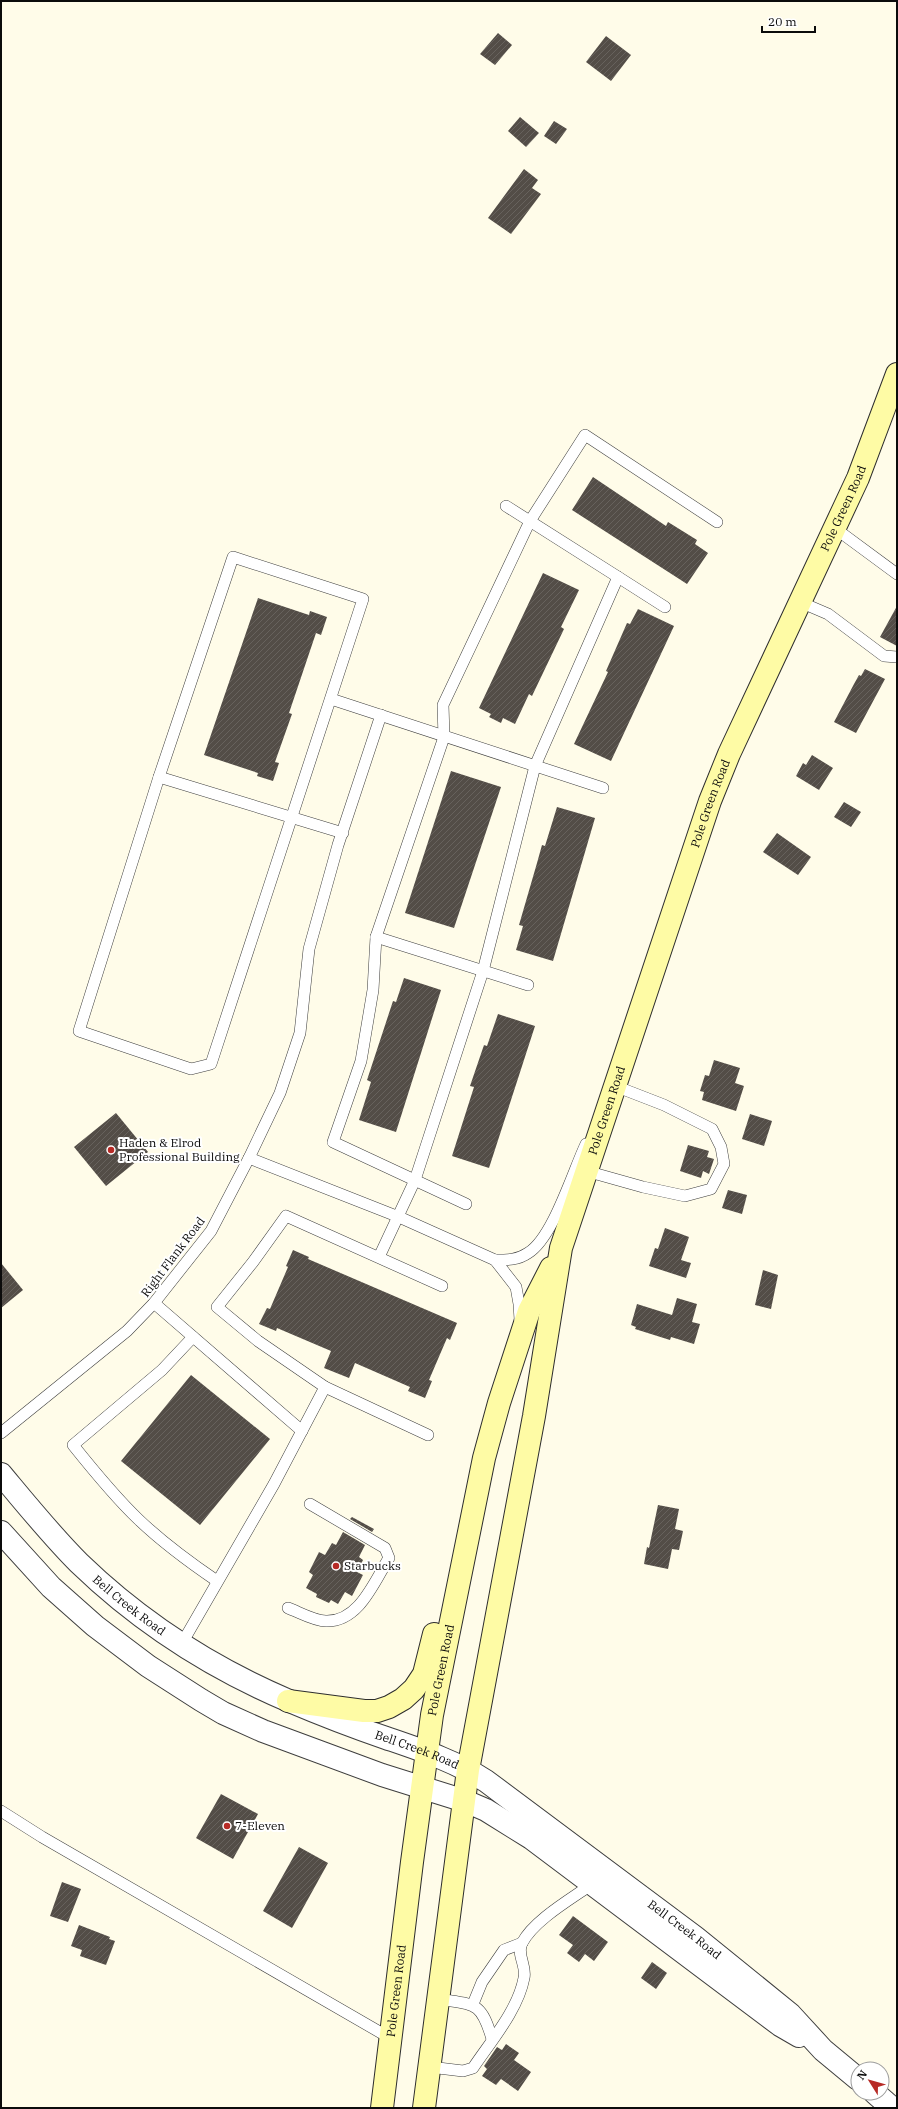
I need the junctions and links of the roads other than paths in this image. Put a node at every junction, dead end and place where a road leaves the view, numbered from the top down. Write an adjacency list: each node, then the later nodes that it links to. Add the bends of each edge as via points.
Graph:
1 (897, 374): 5 (main road, Pole Green Road)
2 (506, 506): 3 (lane)
3 (530, 521): 4 (lane, via 585,435); 7 (lane); 13 (lane, via 443,705)
4 (718, 522)
5 (836, 529): 6 (lane); 8 (main road, Pole Green Road)
6 (897, 574)
7 (618, 577): 9 (lane); 14 (lane)
8 (800, 602): 10 (lane, via 828,614 884,656); 22 (main road, Pole Green Road, via 729,754 710,801)
9 (665, 607)
10 (897, 657)
11 (331, 699): 12 (lane); 15 (lane, via 363,599 233,557); 17 (lane)
12 (381, 715): 13 (lane); 18 (lane, Right Flank Road)
13 (444, 737): 14 (lane); 19 (lane)
14 (535, 766): 16 (lane); 20 (lane)
15 (160, 777): 17 (lane); 17 (lane, via 79,1031 191,1069 211,1064)
16 (603, 788)
17 (293, 818): 18 (lane)
18 (343, 833): 23 (lane, Right Flank Road, via 308,949 300,1033 280,1093)
19 (376, 938): 20 (lane); 25 (lane, via 373,990 361,1061 333,1142)
20 (483, 971): 21 (lane); 25 (lane)
21 (528, 985)
22 (615, 1086): 24 (main road, Pole Green Road); 24 (lane, via 664,1105 712,1129 721,1147 724,1164 711,1189 685,1196); 30 (lane, via 577,1163 558,1210 540,1241 535,1248 520,1258)
23 (249, 1158): 27 (lane); 32 (lane, Right Flank Road, via 211,1231)
24 (586, 1171): 28 (main road, Pole Green Road)
25 (415, 1180): 26 (lane); 27 (lane)
26 (466, 1204)
27 (398, 1217): 29 (lane); 30 (lane)
28 (561, 1248): 34 (main road, Pole Green Road, via 529,1311); 48 (main road, Pole Green Road, via 534,1416)
29 (379, 1258): 31 (lane); 35 (lane, via 286,1216 217,1307 258,1341)
30 (495, 1260): 34 (lane, via 516,1287 520,1304)
31 (442, 1286)
32 (154, 1304): 33 (lane); 37 (lane, Right Flank Road, via 127,1331)
33 (193, 1337): 36 (lane); 43 (lane, via 162,1370 72,1445 137,1518 181,1556)
34 (520, 1341): 39 (main road, Pole Green Road)
35 (326, 1387): 36 (lane); 38 (lane)
36 (302, 1431): 43 (lane)
37 (1, 1433)
38 (428, 1435)
39 (484, 1458): 46 (main road, via 450,1551 430,1654 424,1674 414,1689 403,1699 377,1711); 47 (main road, Pole Green Road)
40 (1, 1474): 45 (street, Bell Creek Road, via 78,1562 127,1605)
41 (310, 1504): 44 (lane, via 385,1548 389,1558 363,1600 348,1616 325,1622)
42 (1, 1532): 49 (street, Bell Creek Road, via 51,1586 95,1626 148,1666 201,1700 263,1731 326,1756)
43 (217, 1582): 45 (lane)
44 (288, 1608)
45 (180, 1645): 46 (street, Bell Creek Road, via 236,1676)
46 (288, 1700): 47 (street, Bell Creek Road)
47 (427, 1751): 48 (street, Bell Creek Road); 49 (main road, Pole Green Road)
48 (468, 1770): 50 (main road, Pole Green Road); 58 (street, Bell Creek Road, via 695,1937 790,2014)
49 (423, 1788): 50 (street, Bell Creek Road); 56 (main road, Pole Green Road)
50 (465, 1801): 52 (street, Bell Creek Road, via 507,1822); 54 (main road, Pole Green Road)
51 (1, 1811): 56 (lane)
52 (592, 1884): 53 (lane, via 536,1925); 58 (street, Bell Creek Road, via 780,2025)
53 (522, 1943): 55 (lane, via 504,1950 482,1982); 57 (lane, via 520,1952 525,1976 519,1998)
54 (438, 1999): 55 (lane); 59 (main road, Pole Green Road)
55 (473, 2004): 57 (lane, via 480,2009)
56 (390, 2038): 62 (main road, Pole Green Road)
57 (492, 2039): 59 (lane, via 473,2068 463,2071)
58 (823, 2050): 60 (street, Bell Creek Road)
59 (430, 2067): 63 (main road, Pole Green Road)
60 (850, 2072)
61 (884, 2101): 64 (street)
62 (382, 2108)
63 (424, 2108)
64 (892, 2108)

